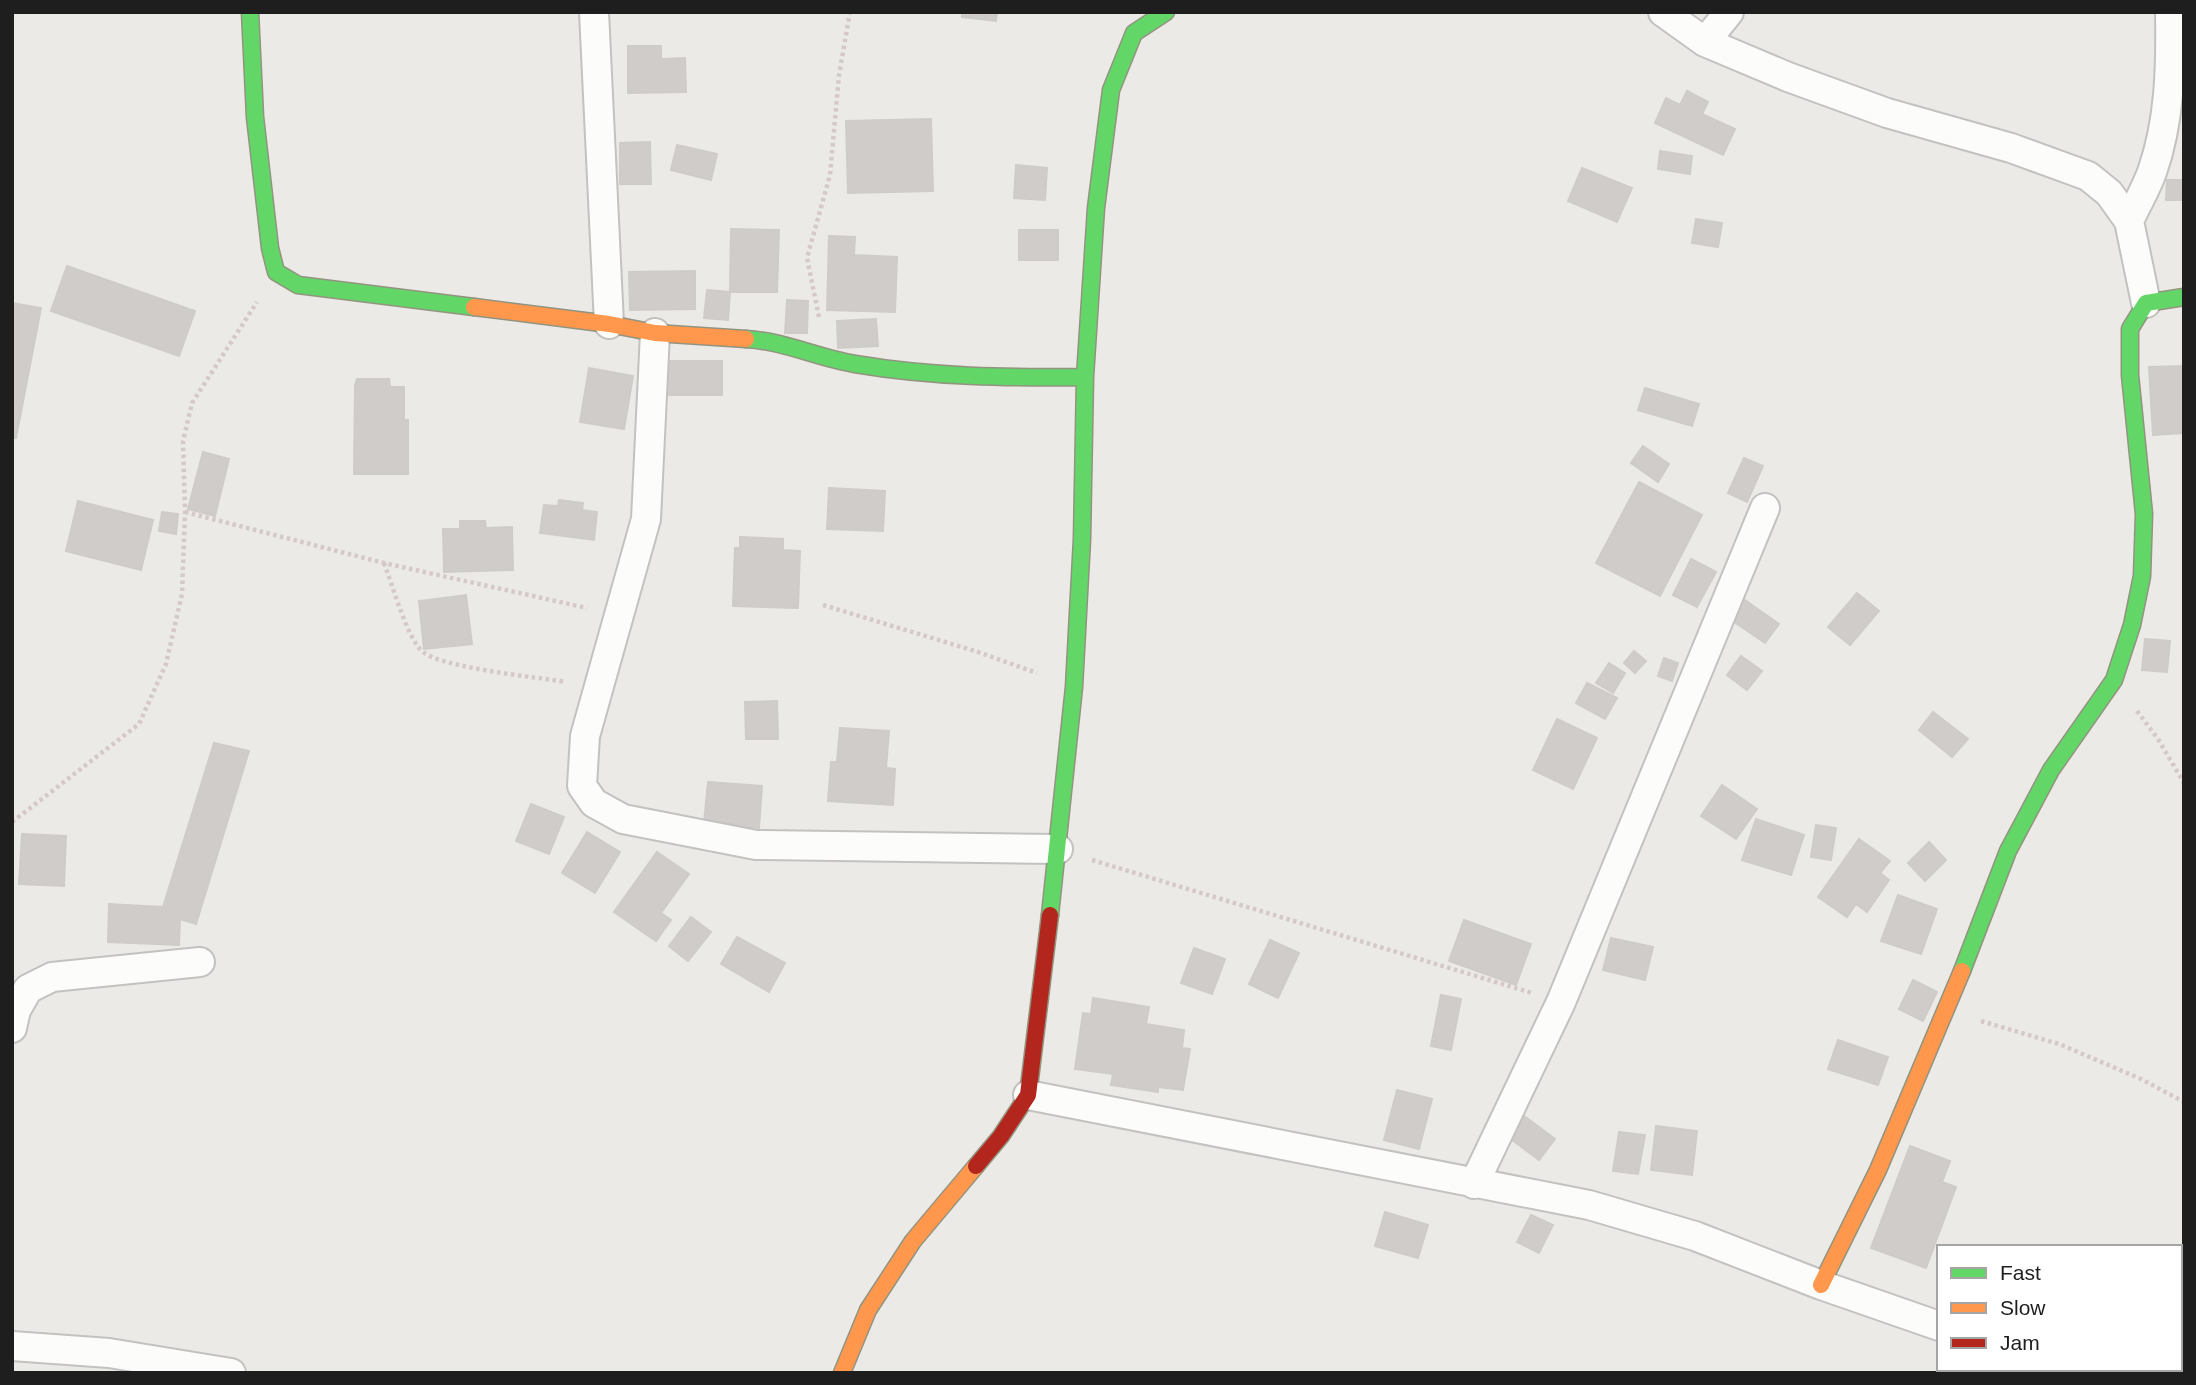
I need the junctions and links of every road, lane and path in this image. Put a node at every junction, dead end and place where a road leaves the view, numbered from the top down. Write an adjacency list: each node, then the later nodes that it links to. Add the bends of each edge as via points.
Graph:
1 (250, 12): 10 (street, via 256,117)
2 (594, 12): 13 (street)
3 (850, 12): 15 (path, via 830,175 807,258)
4 (1166, 12): 16 (street, via 1134,33 1111,90 1096,208)
5 (1662, 12): 8 (street)
6 (1729, 12): 8 (street)
7 (2170, 12): 9 (street, via 2164,132)
8 (1705, 42): 9 (street, via 1887,113 2088,176 2109,193)
9 (2129, 221): 12 (street)
10 (276, 272): 13 (street, via 298,285); 18 (path, via 192,403 183,440)
11 (2184, 297): 12 (street)
12 (2146, 303): 22 (street, via 2130,328 2130,375 2144,514 2141,576)
13 (609, 324): 14 (street)
14 (655, 333): 15 (street, via 771,340); 21 (street, via 646,519)
15 (828, 360): 16 (street, via 906,373)
16 (1085, 376): 24 (street, via 1083,539)
17 (1765, 508): 29 (street)
18 (185, 512): 19 (path); 26 (path, via 182,594 166,664 139,724)
19 (384, 562): 21 (path); 23 (path, via 421,651 440,662)
20 (823, 605): 24 (path)
21 (619, 615): 23 (street)
22 (2115, 680): 25 (path); 30 (street, via 2051,770 2008,851)
23 (598, 687): 27 (street, via 585,736 582,786 594,803 623,819 757,845)
24 (1074, 687): 27 (street)
25 (2184, 783)
26 (12, 822)
27 (1058, 849): 29 (path); 32 (street)
28 (200, 962): 31 (street, via 52,977 28,989)
29 (1561, 1002): 34 (street)
30 (1947, 1011): 33 (path, via 2059,1044); 35 (street, via 1878,1170)
31 (13, 1017)
32 (1028, 1095): 34 (street); 39 (street, via 1001,1136 913,1241 868,1310)
33 (2184, 1102)
34 (1474, 1184): 35 (street, via 1588,1205 1695,1236)
35 (1821, 1285): 36 (street)
36 (1937, 1325)
37 (12, 1346): 38 (street, via 108,1353)
38 (231, 1373)
39 (842, 1373)

